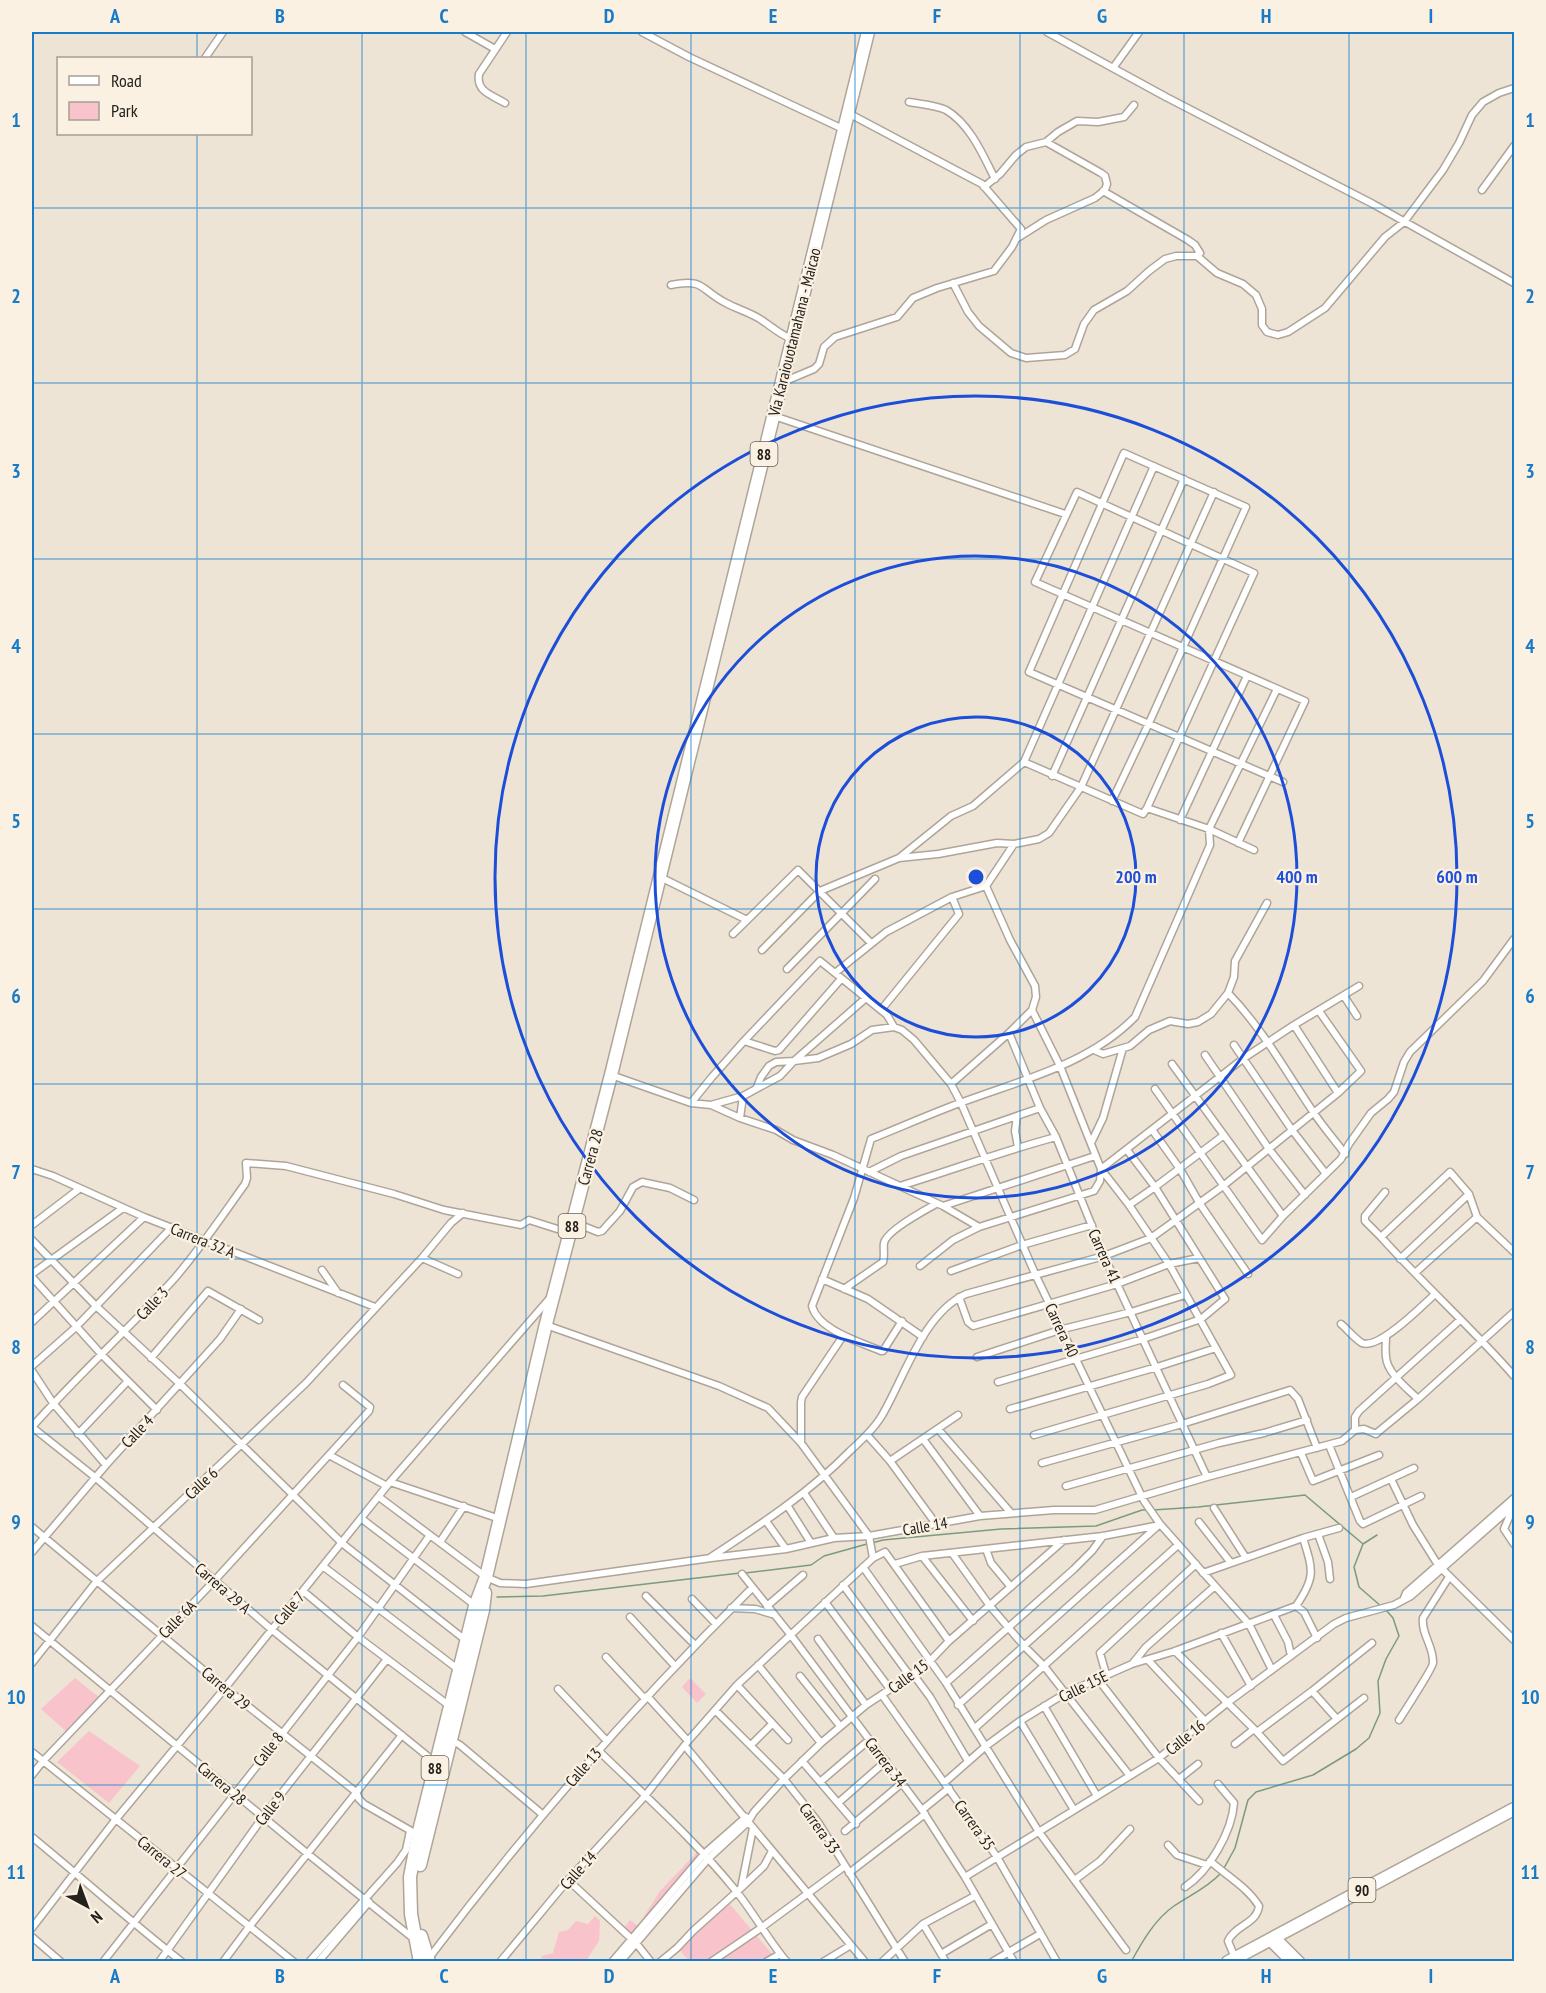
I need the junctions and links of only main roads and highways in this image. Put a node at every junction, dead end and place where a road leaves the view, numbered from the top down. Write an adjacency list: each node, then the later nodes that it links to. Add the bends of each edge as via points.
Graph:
1 (868, 32): 2 (highway, Vía Karaiouotamahana - Maicao / 88)
2 (660, 877): 3 (highway, Carrera 28 / 88, via 546,1324)
3 (470, 1644): 4 (highway, Carrera 28 / 88); 4 (highway, Carrera 28 / 88, via 459,1670)
4 (454, 1709): 5 (highway, Carrera 28 / 88); 5 (highway, Carrera 28 / 88, via 451,1740)
5 (440, 1766): 7 (highway, Carrera 28 / 88)
6 (1515, 1809): 8 (highway, 90)
7 (418, 1835): 9 (highway, Carrera 28 / 88, via 417,1911); 9 (highway, Carrera 28 / 88, via 410,1877 411,1914 414,1939)
8 (1232, 1960)
9 (425, 1961)

